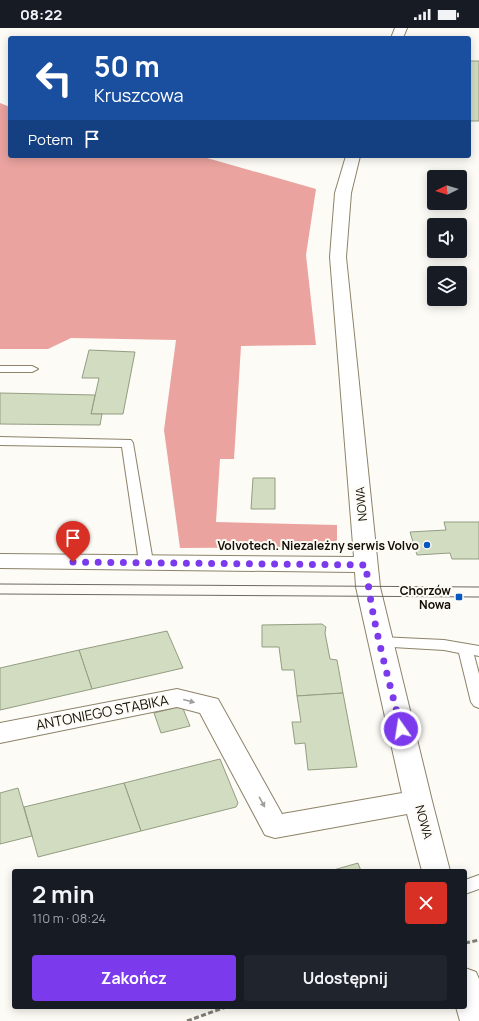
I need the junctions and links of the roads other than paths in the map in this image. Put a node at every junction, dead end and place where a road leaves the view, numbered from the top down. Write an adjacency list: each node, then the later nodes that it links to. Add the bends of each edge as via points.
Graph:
1 (352, 158): 7 (street, NOWA, via 343,193 338,257)
2 (0, 369): 3 (lane)
3 (32, 369)
4 (0, 441): 6 (lane, via 127,443)
5 (0, 561): 6 (street)
6 (146, 562): 7 (street)
7 (366, 565): 8 (street, NOWA)
8 (380, 642): 9 (lane, via 444,645); 12 (street, NOWA)
9 (472, 650): 10 (lane)
10 (479, 702)
11 (0, 733): 12 (street, ANTONIEGO STABIKA, one-way to 12, via 177,698 209,706 275,827)
12 (418, 802): 13 (street, NOWA)
13 (435, 869)
14 (479, 882): 15 (lane)
15 (467, 886)
16 (467, 989): 17 (street)
17 (476, 1021)

